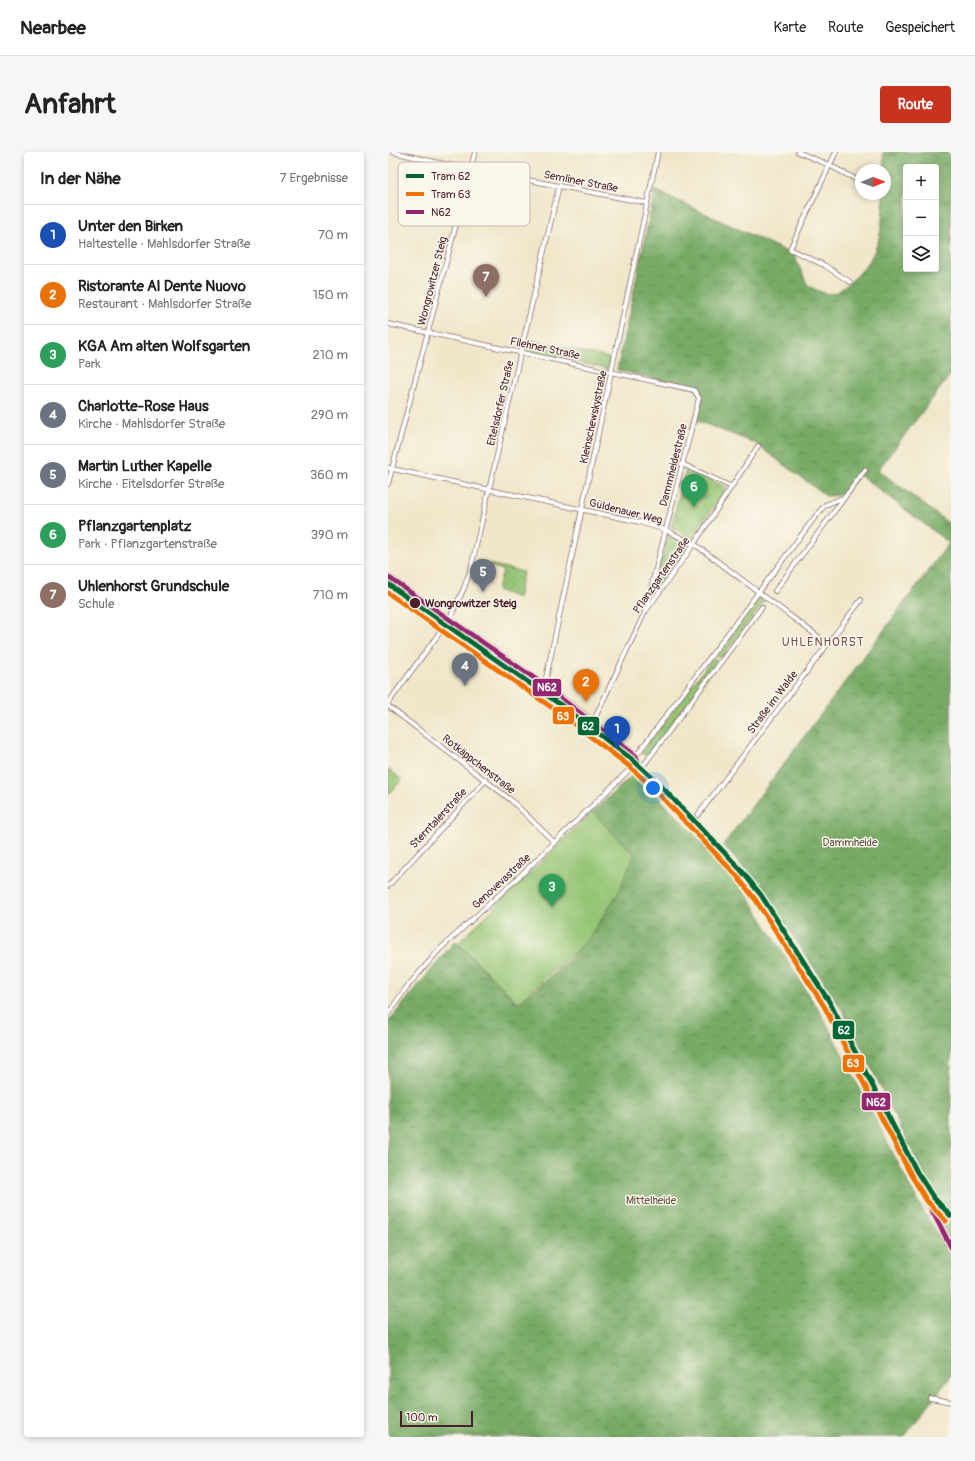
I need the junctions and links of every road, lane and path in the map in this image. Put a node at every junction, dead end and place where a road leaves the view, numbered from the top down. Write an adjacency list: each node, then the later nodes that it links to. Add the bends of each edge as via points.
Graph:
1 (393, 152): 6 (street, Semliner Straße)
2 (475, 152): 7 (street, Wongrowitzer Steig)
3 (658, 152): 12 (street, Kleinschewskystraße)
4 (798, 152): 8 (street)
5 (836, 152): 8 (street)
6 (441, 162)
7 (472, 162)
8 (829, 165): 9 (street); 14 (street, via 790,249 824,265)
9 (855, 179)
10 (530, 180): 11 (street, Semliner Straße)
11 (559, 186): 12 (street, Semliner Straße); 17 (street, Eitelsdorfer Straße)
12 (647, 203): 18 (street, Kleinschewskystraße)
13 (455, 226): 16 (street, Wongrowitzer Steig)
14 (850, 282)
15 (388, 324): 16 (street, Filehner Straße)
16 (428, 332): 17 (street, Filehner Straße); 22 (street, Wongrowitzer Steig)
17 (521, 352): 18 (street, Filehner Straße); 26 (street, Eitelsdorfer Straße)
18 (611, 372): 19 (street, Filehner Straße, via 694,390); 28 (street, Kleinschewskystraße)
19 (697, 393): 21 (street, Dammheidestraße, via 699,398)
20 (758, 446): 25 (street, Pflanzgartenstraße)
21 (682, 464): 25 (street); 29 (street, Dammheidestraße)
22 (390, 468): 24 (street, Wongrowitzer Steig); 26 (street, Güldenauer Weg)
23 (865, 470): 27 (street)
24 (388, 484)
25 (732, 487): 30 (street, Pflanzgartenstraße)
26 (489, 490): 28 (street, Güldenauer Weg); 38 (street, Eitelsdorfer Straße, via 471,568)
27 (845, 497): 33 (street); 34 (street, Genovevastraße, via 825,505)
28 (582, 509): 29 (street, Güldenauer Weg); 41 (street, Kleinschewskystraße, via 546,678)
29 (665, 530): 30 (street, Güldenauer Weg); 37 (street, Dammheidestraße)
30 (694, 544): 34 (street, Güldenauer Weg); 37 (street, Pflanzgartenstraße)
31 (388, 577): 38 (main road)
32 (388, 589): 39 (main road)
33 (775, 591)
34 (760, 592): 40 (street, Güldenauer Weg); 44 (street, Genovevastraße)
35 (860, 600): 40 (street, Straße im Walde)
36 (762, 607): 46 (street)
37 (645, 612): 43 (street, Pflanzgartenstraße)
38 (449, 620): 39 (main road); 41 (main road)
39 (443, 628): 42 (street); 45 (main road, via 565,714)
40 (828, 644): 48 (street, Straße im Walde)
41 (542, 684): 43 (main road)
42 (388, 704): 47 (street, Rotkäppchenstraße)
43 (593, 722): 44 (main road)
44 (636, 756): 45 (street, Genovevastraße); 46 (main road)
45 (631, 766): 46 (main road); 49 (street, Genovevastraße)
46 (640, 772): 52 (main road, via 730,864 749,888 840,1032)
47 (486, 780): 49 (street, Rotkäppchenstraße); 50 (street, Sterntalerstraße)
48 (698, 815)
49 (554, 842): 51 (street, Genovevastraße, via 439,950 406,988)
50 (388, 886)
51 (388, 1014)
52 (951, 1247)
53 (930, 1398): 54 (street)
54 (951, 1402)

